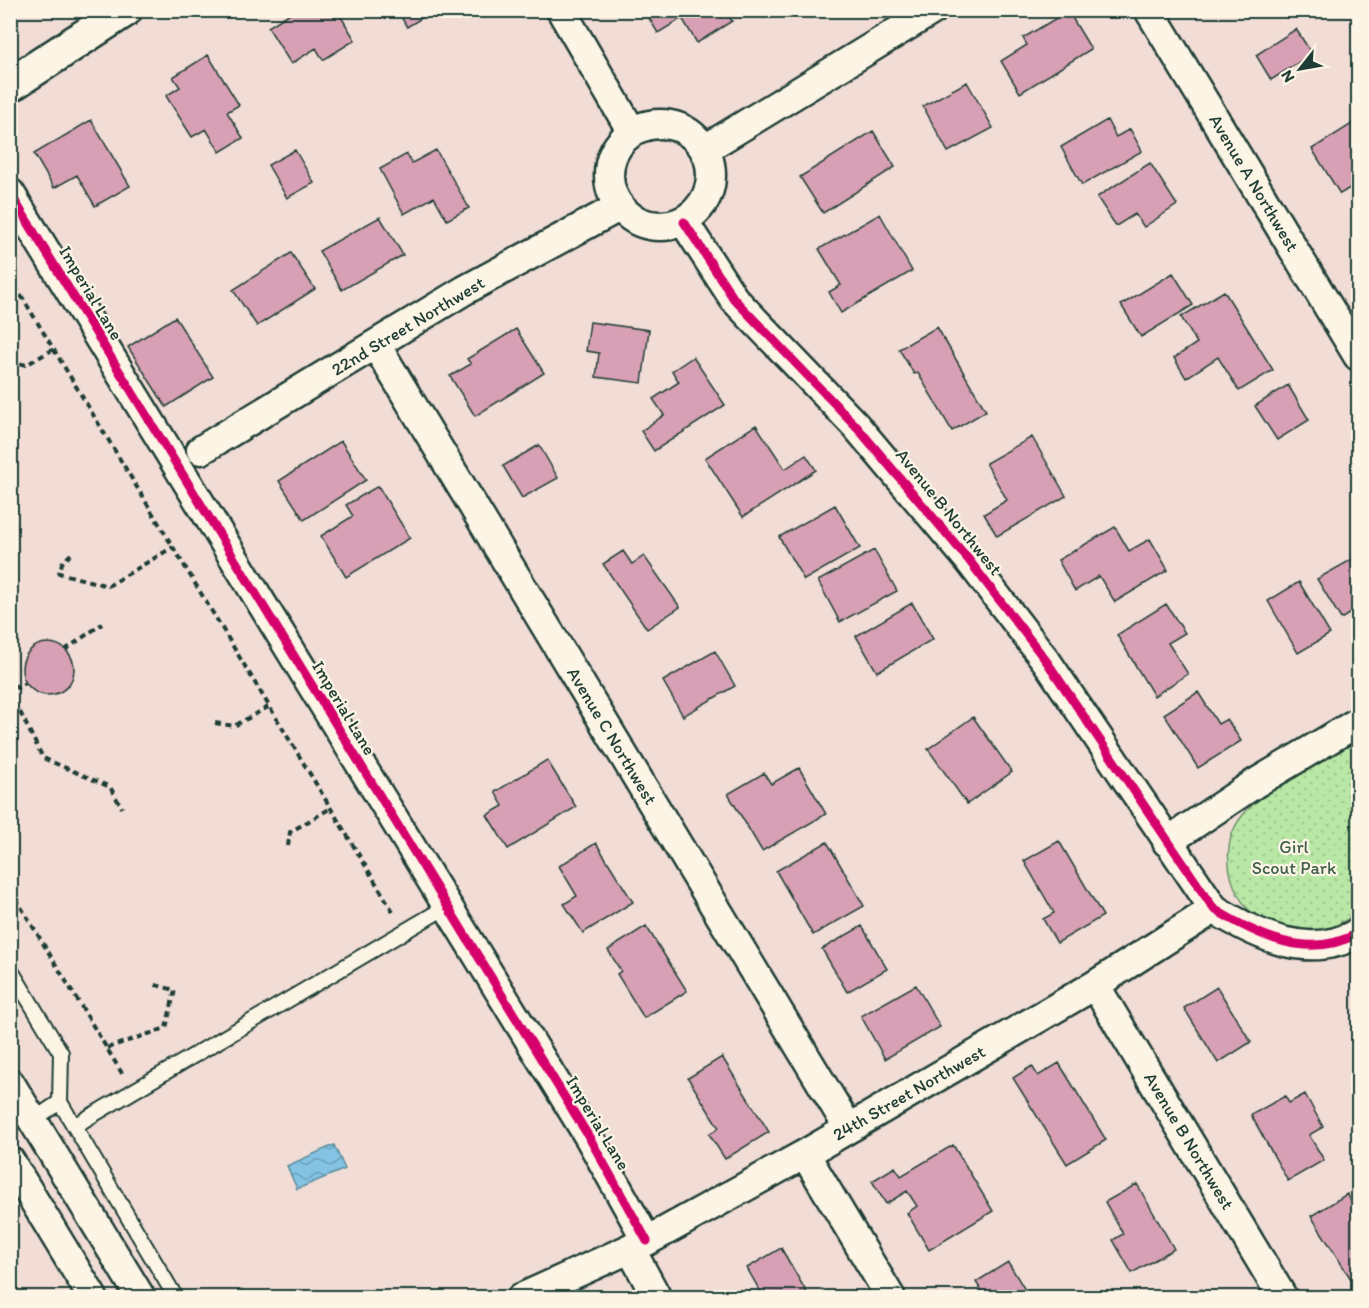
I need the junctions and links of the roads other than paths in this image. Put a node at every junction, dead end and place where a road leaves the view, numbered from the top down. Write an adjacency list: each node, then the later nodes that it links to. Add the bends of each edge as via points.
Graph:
1 (125, 10): 5 (street)
2 (561, 10): 6 (street)
3 (933, 10): 7 (street)
4 (1149, 10): 12 (street, Avenue A Northwest)
5 (10, 84)
6 (632, 132): 7 (street, via 664,123 694,136); 9 (street, via 619,143 608,176)
7 (705, 149): 10 (street, via 712,182 707,198)
8 (10, 193): 16 (street, Imperial Lane)
9 (619, 207): 10 (street, via 634,220 650,226); 11 (street, 22nd Street Northwest, via 465,290)
10 (684, 222): 15 (street, Avenue B Northwest, via 734,299 856,426 968,559 1047,662)
11 (376, 345): 13 (street, 22nd Street Northwest); 25 (street, Avenue C Northwest)
12 (1359, 356)
13 (201, 450)
14 (1359, 722): 15 (street, via 1254,784)
15 (1167, 842): 17 (street)
16 (446, 907): 24 (lane); 28 (street, Imperial Lane, via 589,1137)
17 (1214, 909): 18 (street, via 1256,933 1309,947 1332,944); 20 (street, 24th Street Northwest)
18 (1359, 933)
19 (10, 969): 22 (lane, via 61,1053)
20 (1095, 985): 25 (street, 24th Street Northwest); 35 (street, Avenue B Northwest)
21 (10, 1083): 23 (street)
22 (60, 1102): 23 (lane); 24 (lane)
23 (33, 1120): 30 (street)
24 (74, 1125): 31 (lane)
25 (848, 1127): 26 (street, 24th Street Northwest)
26 (805, 1154): 28 (street, 24th Street Northwest); 34 (street)
27 (10, 1161): 29 (street)
28 (638, 1245): 32 (street, 24th Street Northwest); 33 (street, Imperial Lane)
29 (93, 1298)
30 (141, 1298)
31 (176, 1298)
32 (521, 1298)
33 (657, 1298)
34 (891, 1298)
35 (1283, 1298)

